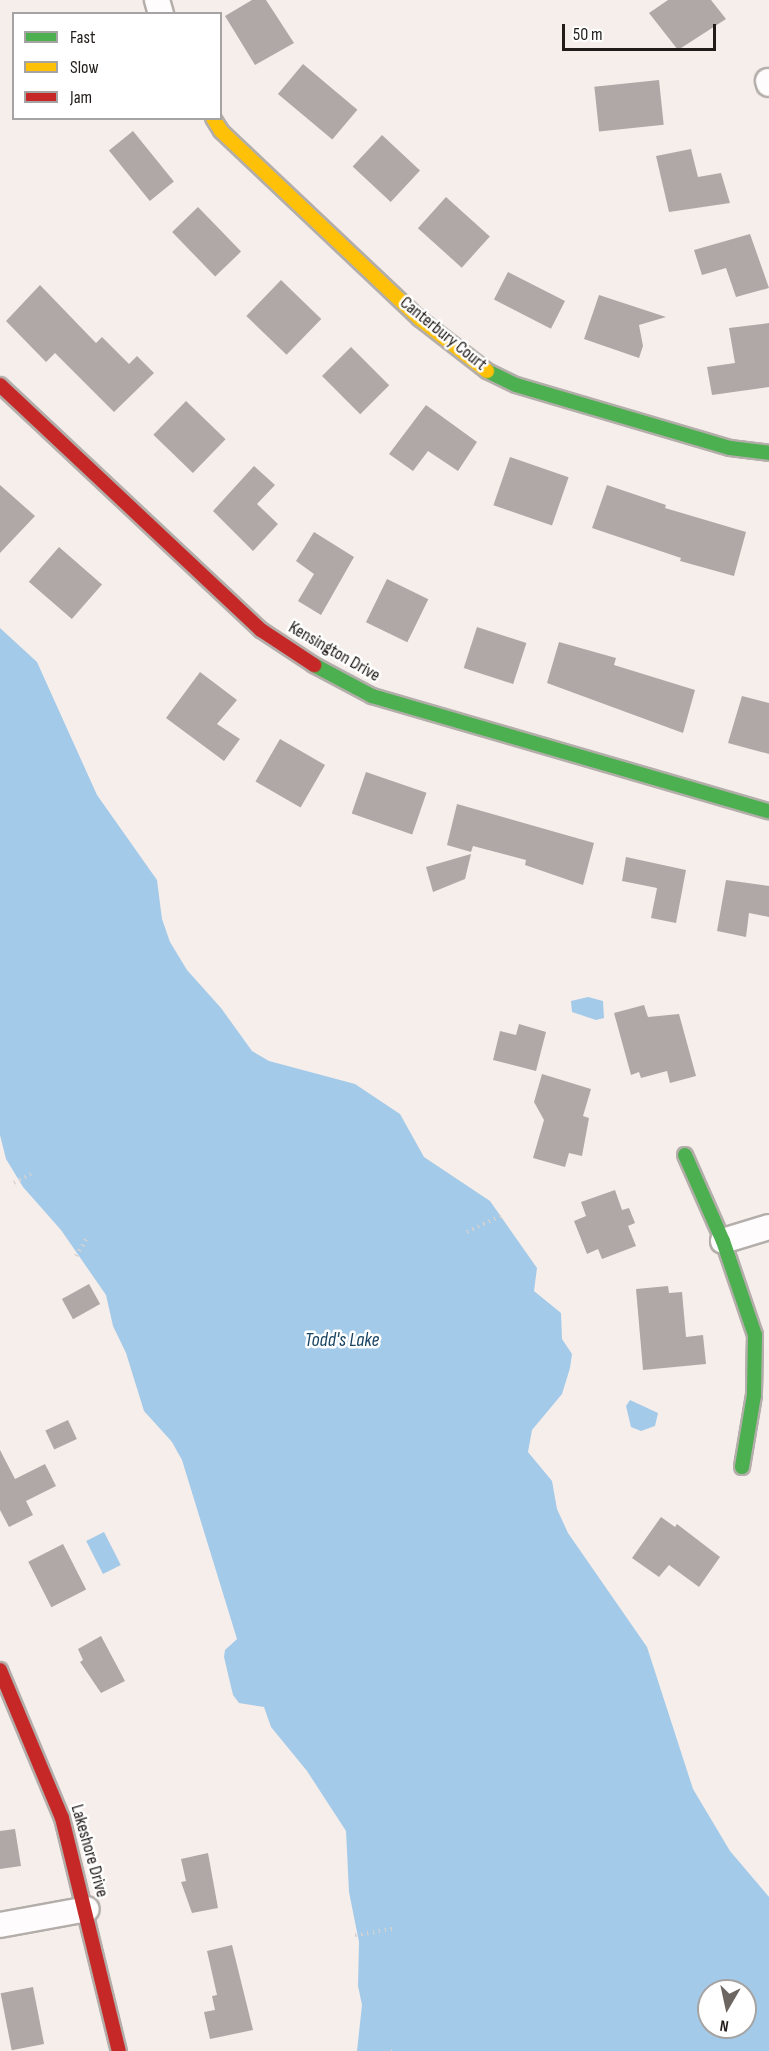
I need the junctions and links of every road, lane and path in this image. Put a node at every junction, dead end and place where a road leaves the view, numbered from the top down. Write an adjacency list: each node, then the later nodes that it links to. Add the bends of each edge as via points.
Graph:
1 (214, 120): 3 (street, Canterbury Court, via 221,131 403,302 478,366 516,386 730,448)
2 (0, 385): 4 (street, Kensington Drive, via 261,630 309,662 372,696)
3 (769, 453)
4 (769, 811)
5 (685, 1155): 12 (street)
6 (31, 1174): 7 (path)
7 (14, 1183)
8 (504, 1214): 10 (path)
9 (769, 1227): 12 (street)
10 (467, 1232)
11 (87, 1238): 13 (path)
12 (723, 1241): 14 (street, via 751,1318 756,1350)
13 (76, 1256)
14 (742, 1467)
15 (0, 1670): 16 (street, Lakeshore Drive, via 50,1786)
16 (87, 1909): 17 (street); 20 (street, Lakeshore Drive)
17 (0, 1924)
18 (393, 1929): 19 (path)
19 (355, 1935)
20 (119, 2051)

